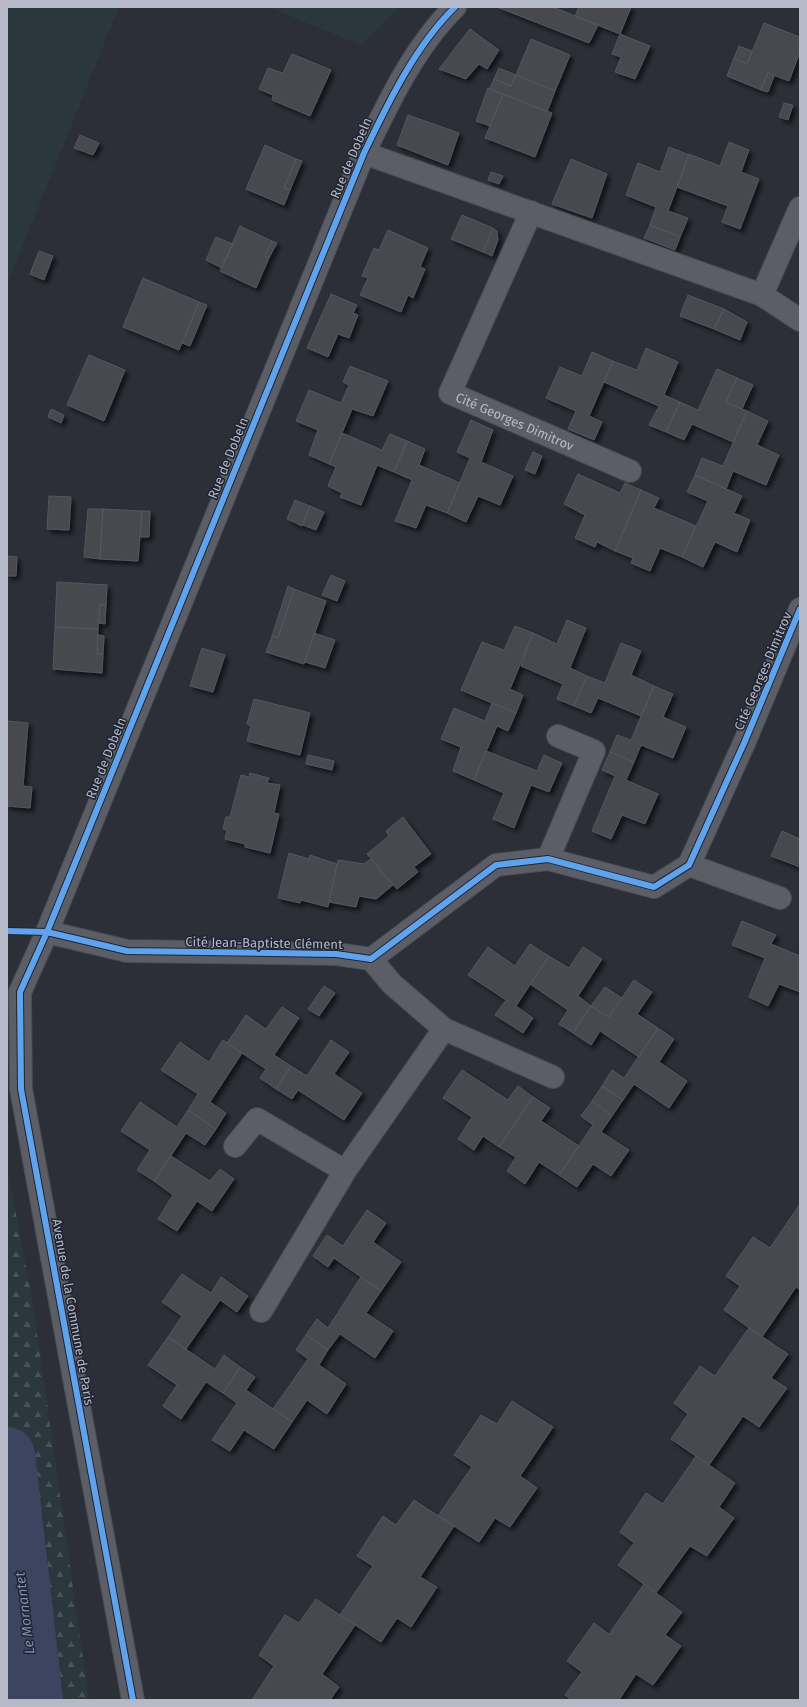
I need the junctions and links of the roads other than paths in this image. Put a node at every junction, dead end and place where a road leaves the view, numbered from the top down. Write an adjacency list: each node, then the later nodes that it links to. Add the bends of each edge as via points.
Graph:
1 (455, 7): 2 (street, Rue de Dobeln, via 440,21 392,93)
2 (364, 153): 4 (street); 13 (street, Rue de Dobeln)
3 (800, 208): 5 (street)
4 (531, 212): 5 (street); 7 (street, Cité Georges Dimitrov, via 450,393)
5 (762, 294): 6 (street)
6 (800, 320)
7 (630, 471)
8 (800, 609): 11 (street, Cité Georges Dimitrov)
9 (558, 736): 10 (street, via 594,751)
10 (548, 859): 11 (street, via 654,887); 14 (street, via 496,865)
11 (690, 865): 12 (street)
12 (780, 898)
13 (47, 932): 14 (street, Cité Jean-Baptiste Clément, via 127,951 336,954); 20 (street, Avenue de la Commune de Paris, via 20,992 20,1089)
14 (371, 959): 15 (street, via 392,984)
15 (444, 1030): 16 (street); 18 (street)
16 (553, 1077)
17 (235, 1146): 18 (street, via 257,1119)
18 (345, 1171): 19 (street)
19 (261, 1311)
20 (133, 1700)

